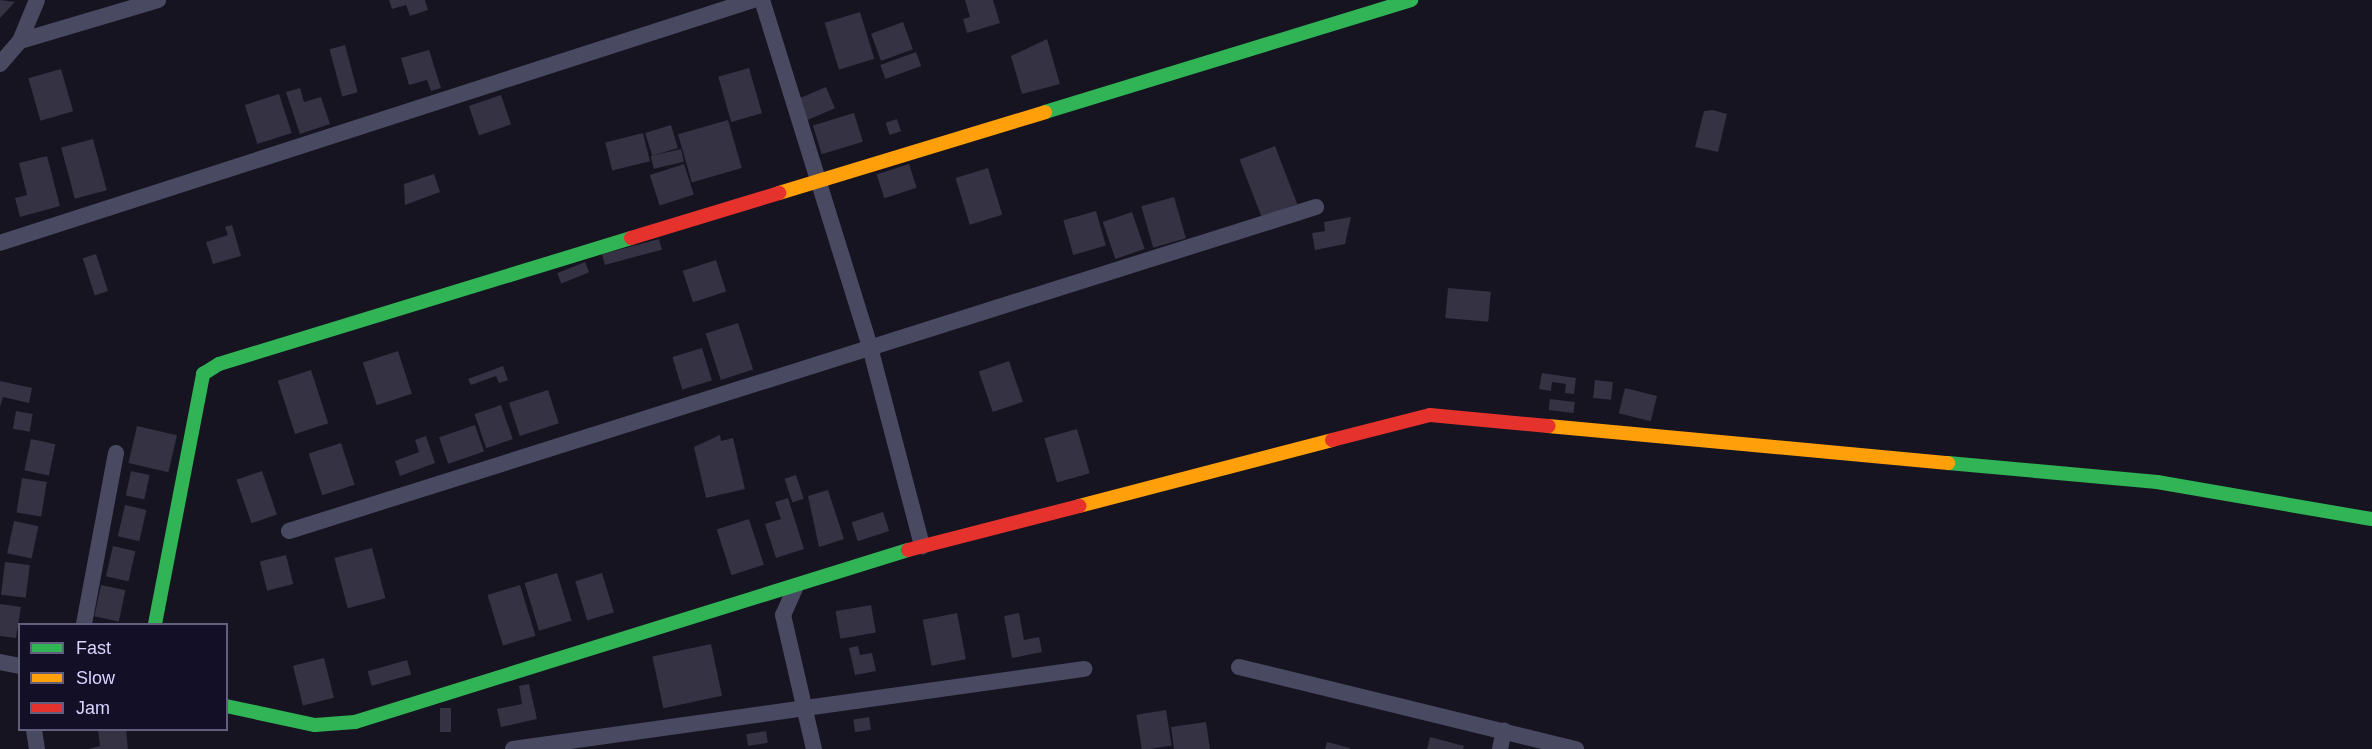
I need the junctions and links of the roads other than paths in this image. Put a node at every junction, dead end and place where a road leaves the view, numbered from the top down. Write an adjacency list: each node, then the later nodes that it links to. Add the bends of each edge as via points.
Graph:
1 (36, 0): 6 (street)
2 (158, 0): 6 (street)
3 (753, 0): 10 (street)
4 (762, 0): 8 (street)
5 (1411, 0): 8 (street)
6 (20, 41): 7 (street)
7 (0, 64)
8 (819, 179): 11 (street); 18 (street, via 219,364 203,374)
9 (1316, 207): 11 (street)
10 (0, 243)
11 (871, 351): 14 (street); 15 (street)
12 (116, 453): 17 (street)
13 (2372, 519): 15 (street, via 2157,482 1430,415)
14 (289, 531)
15 (922, 546): 16 (street)
16 (795, 586): 23 (street, via 355,722 315,725); 24 (street, via 783,615)
17 (84, 623)
18 (155, 623)
19 (0, 662): 20 (street)
20 (18, 666)
21 (1239, 667): 25 (street)
22 (1084, 669): 24 (street)
23 (228, 705)
24 (808, 710): 28 (street); 29 (street)
25 (1504, 730): 30 (street); 31 (street)
26 (34, 731): 27 (street)
27 (33, 748)
28 (513, 749)
29 (814, 749)
30 (1500, 749)
31 (1576, 749)

